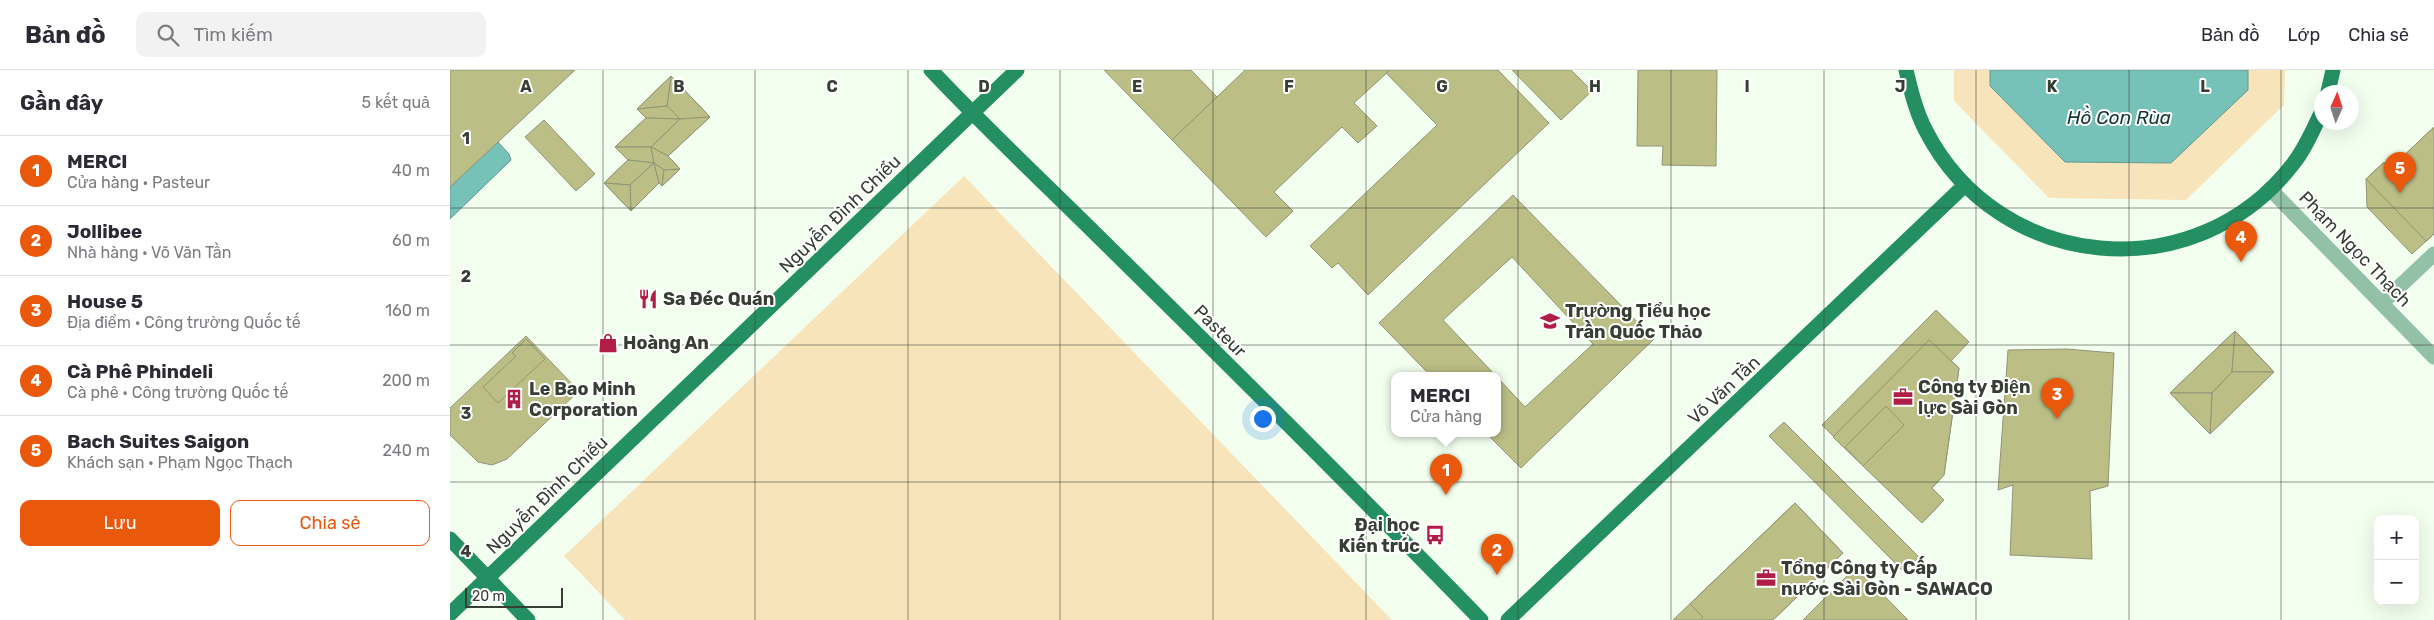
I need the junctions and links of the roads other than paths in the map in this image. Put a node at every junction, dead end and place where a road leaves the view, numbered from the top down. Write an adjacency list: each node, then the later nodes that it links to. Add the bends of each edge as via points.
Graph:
1 (930, 70): 6 (main road, Pasteur)
2 (1017, 70): 6 (main road, Nguyễn Đình Chiểu)
3 (1906, 70): 8 (main road, via 1912,98 1925,130)
4 (2333, 70): 5 (main road)
5 (2330, 85)
6 (972, 113): 14 (main road, Nguyễn Đình Chiểu); 17 (main road, Pasteur)
7 (2314, 129): 9 (main road, via 2293,164)
8 (1965, 185): 9 (main road, via 1991,208 2020,226 2083,247 2116,250 2151,248 2215,228 2244,211); 18 (main road, Võ Văn Tần)
9 (2270, 189): 11 (street, Phạm Ngọc Thạch)
10 (2434, 254): 11 (street)
11 (2382, 303): 12 (street, Phạm Ngọc Thạch)
12 (2434, 357)
13 (450, 539): 14 (main road)
14 (488, 578): 15 (main road, Nguyễn Đình Chiểu); 16 (main road)
15 (450, 614)
16 (528, 620)
17 (1480, 620)
18 (1508, 620)

